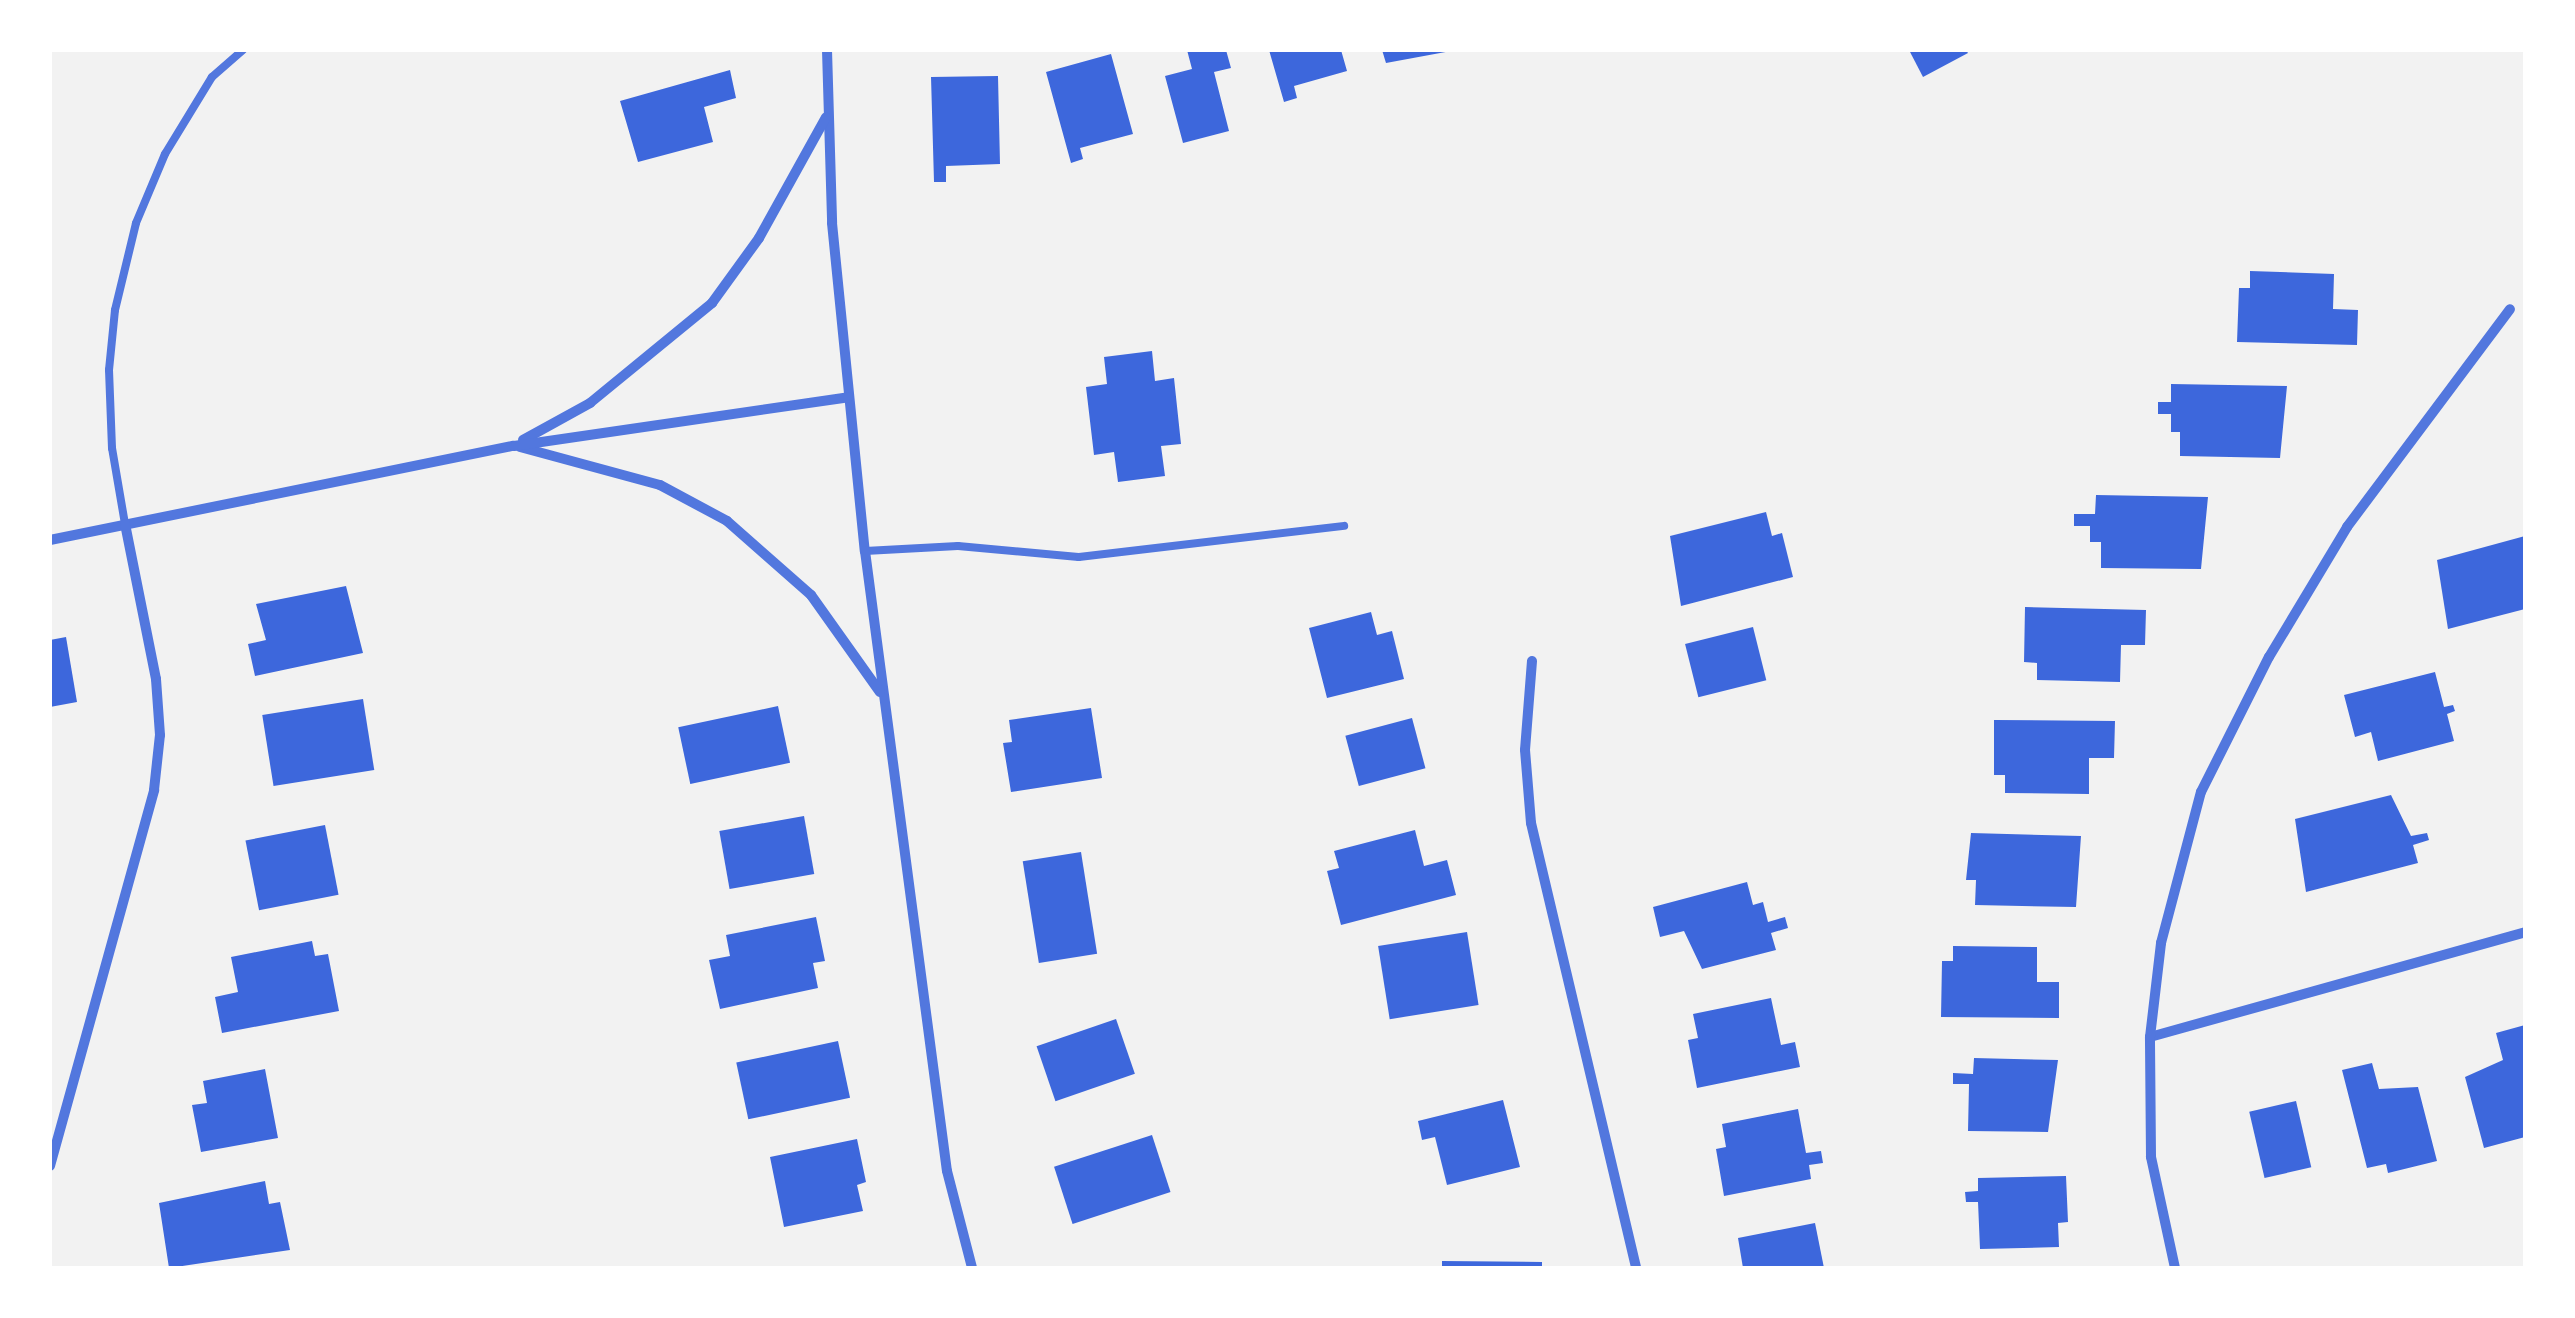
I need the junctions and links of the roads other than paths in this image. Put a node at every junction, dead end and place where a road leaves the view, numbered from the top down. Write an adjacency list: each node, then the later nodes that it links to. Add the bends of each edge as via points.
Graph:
1 (242, 50): 7 (lane, via 212,78 164,154 136,223 114,310 112,448)
2 (827, 50): 3 (street)
3 (827, 116): 5 (street); 6 (street, via 759,238 712,303 590,403)
4 (2510, 309): 14 (street, via 2347,526 2269,657 2201,792 2161,943)
5 (848, 397): 6 (street); 10 (street)
6 (514, 446): 7 (street); 12 (street, via 588,461 660,486 727,521 811,595)
7 (126, 524): 9 (street); 15 (street, via 156,679 160,736 154,790)
8 (1344, 526): 10 (lane, via 1079,557 958,546)
9 (50, 540)
10 (865, 551): 12 (street)
11 (1532, 661): 17 (street, via 1525,750 1531,823)
12 (882, 695): 16 (street, via 948,1171)
13 (2525, 932): 14 (street)
14 (2150, 1037): 18 (street, via 2151,1157)
15 (50, 1166)
16 (972, 1268)
17 (1636, 1268)
18 (2175, 1268)

